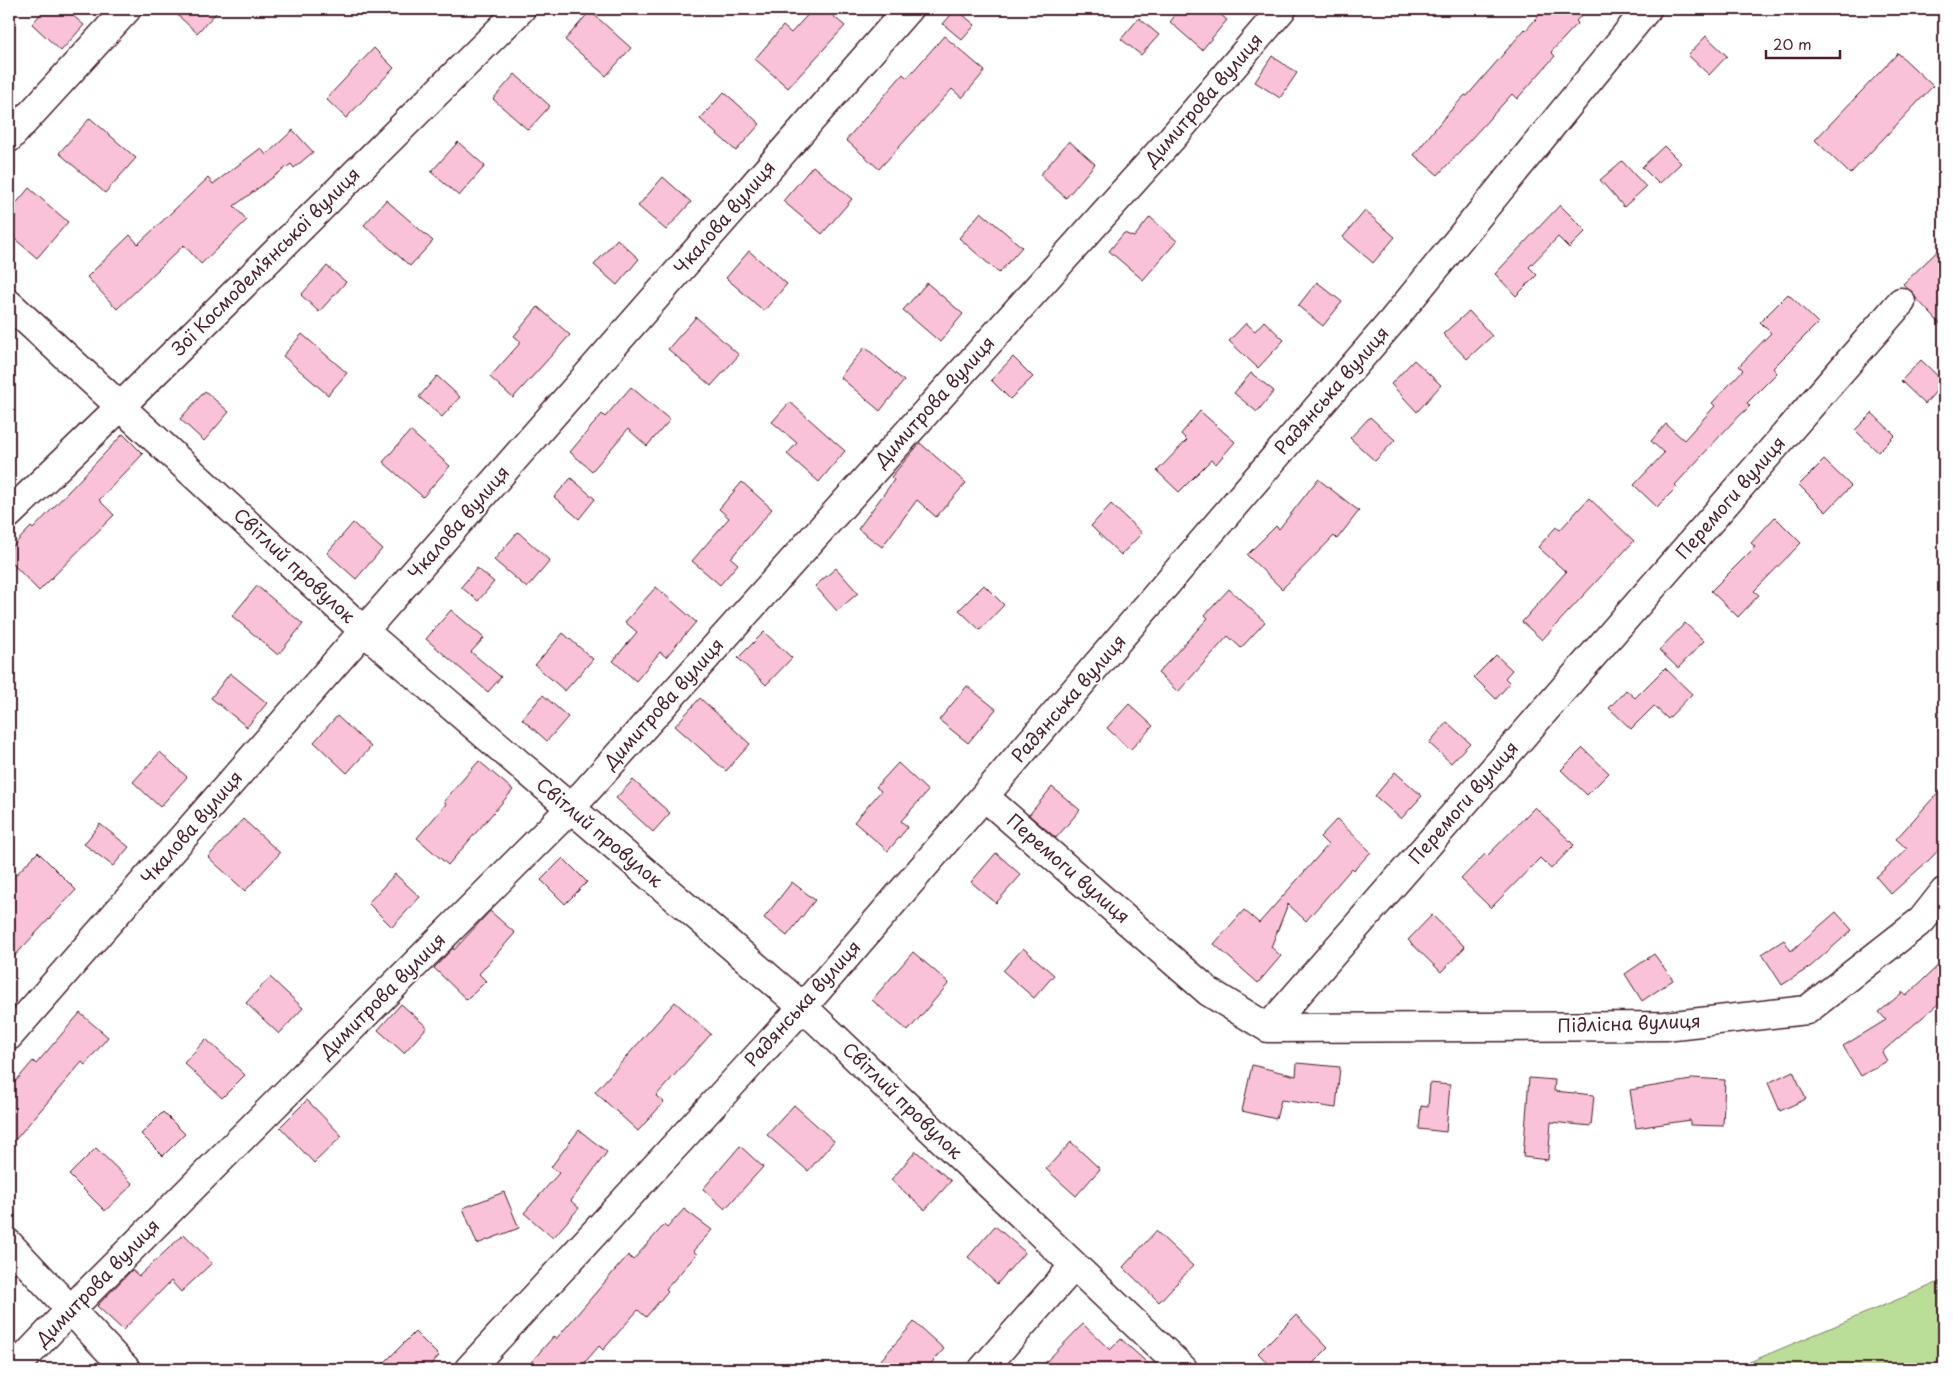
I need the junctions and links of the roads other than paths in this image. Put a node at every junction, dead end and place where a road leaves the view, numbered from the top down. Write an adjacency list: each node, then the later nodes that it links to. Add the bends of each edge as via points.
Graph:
1 (127, 9): 6 (street)
2 (521, 9): 9 (street, Зої Космодем’янської вулиця)
3 (908, 9): 11 (street, Чкалова вулиця)
4 (1282, 9): 13 (street, Димитрова вулиця, via 1172,138)
5 (1647, 9): 12 (street, Радянська вулиця, via 1393,320)
6 (9, 138)
7 (1901, 302): 16 (street, Перемоги вулиця)
8 (9, 304): 9 (street, Світлий провулок)
9 (121, 406): 10 (street, Зої Космодем’янської вулиця); 11 (street, Світлий провулок)
10 (9, 514)
11 (365, 632): 13 (street, Світлий провулок); 17 (street, Чкалова вулиця)
12 (985, 797): 15 (street, Радянська вулиця); 16 (street, Перемоги вулиця, via 1209,992)
13 (570, 809): 15 (street, Світлий провулок); 20 (street, Димитрова вулиця)
14 (1944, 892): 16 (street, Підлісна вулиця, via 1922,920 1807,1010 1665,1026)
15 (803, 1007): 19 (street, Світлий провулок); 23 (street, Радянська вулиця)
16 (1268, 1028)
17 (9, 1036)
18 (9, 1244): 20 (street)
19 (1074, 1266): 24 (street); 25 (street, Світлий провулок)
20 (70, 1310): 21 (street, Димитрова вулиця); 22 (street)
21 (14, 1369)
22 (126, 1369)
23 (469, 1369)
24 (983, 1369)
25 (1183, 1369)

